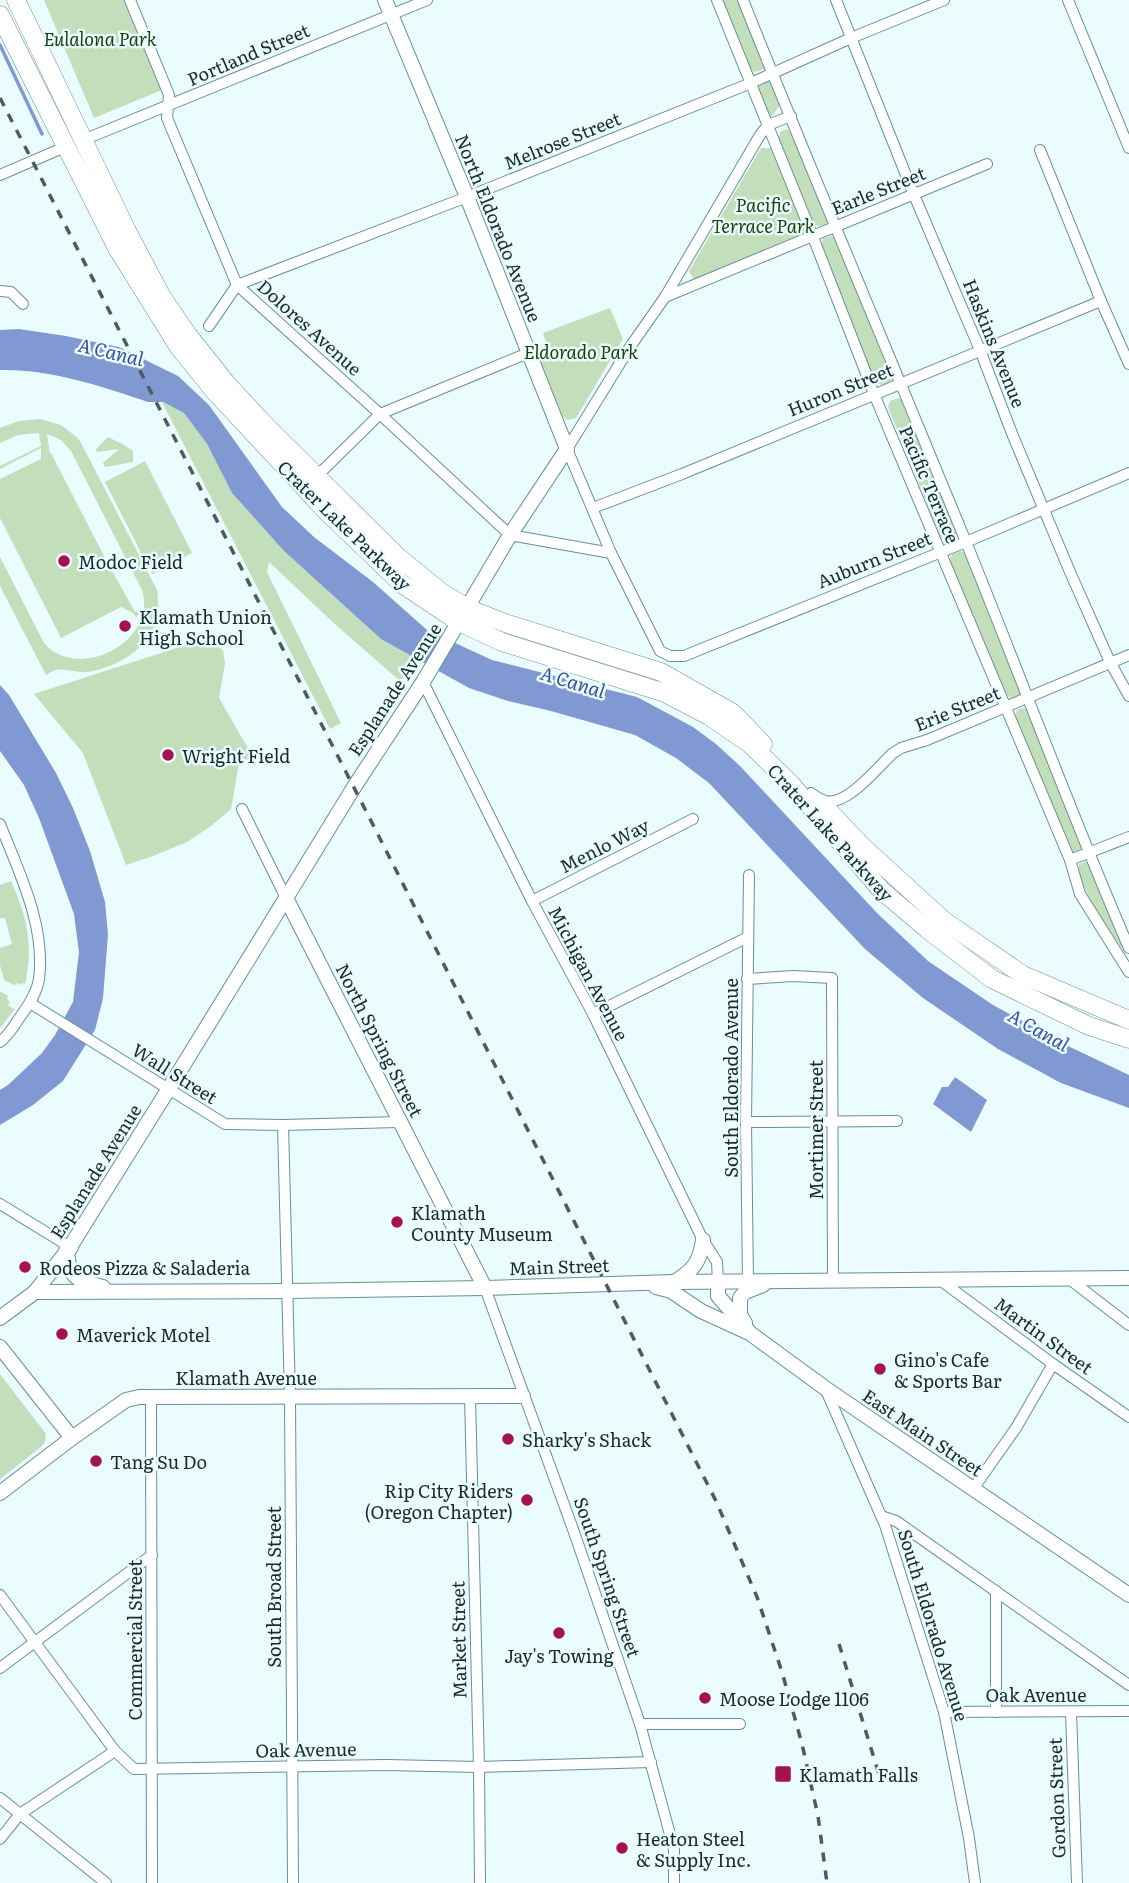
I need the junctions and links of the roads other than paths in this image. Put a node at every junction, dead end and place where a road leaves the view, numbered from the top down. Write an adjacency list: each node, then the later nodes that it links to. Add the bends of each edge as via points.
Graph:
1 (16, 0): 18 (main road, Crater Lake Parkway)
2 (130, 0): 15 (street, Dolores Avenue, via 170,95)
3 (385, 0): 11 (street, North Eldorado Avenue)
4 (427, 0): 11 (street, Portland Street)
5 (717, 0): 14 (street, Pacific Terrace)
6 (743, 0): 13 (street, Pacific Terrace)
7 (836, 0): 12 (street, Haskins Avenue)
8 (944, 0): 12 (street, Melrose Street)
9 (1068, 0): 20 (street)
10 (0, 15): 19 (main road, Crater Lake Parkway)
11 (391, 15): 15 (street, Portland Street); 25 (street, North Eldorado Avenue)
12 (851, 38): 13 (street, Melrose Street); 24 (street, Haskins Avenue)
13 (772, 74): 14 (street, Melrose Street); 16 (street, Pacific Terrace)
14 (751, 83): 17 (street, Pacific Terrace); 25 (street, Melrose Street)
15 (169, 106): 18 (street, Portland Street); 29 (street, Dolores Avenue, via 167,118)
16 (790, 116): 17 (street); 26 (street, Pacific Terrace)
17 (768, 125): 28 (street, Pacific Terrace); 31 (street, Esplanade Avenue)
18 (83, 140): 27 (main road, Crater Lake Parkway)
19 (65, 147): 23 (street); 27 (main road, via 75,149); 50 (main road, Crater Lake Parkway, via 155,312 215,392 402,584)
20 (1129, 148)
21 (1041, 150): 32 (street)
22 (987, 164): 24 (street, Earle Street)
23 (0, 175)
24 (914, 195): 26 (street, Earle Street); 35 (street, Haskins Avenue)
25 (467, 197): 29 (street, Melrose Street); 36 (street, North Eldorado Avenue)
26 (835, 226): 28 (street, Earle Street); 38 (street, Pacific Terrace)
27 (127, 230): 43 (main road, Crater Lake Parkway, via 188,335 267,427)
28 (813, 236): 31 (street, Earle Street); 39 (street, Pacific Terrace)
29 (236, 285): 34 (street); 40 (street, Dolores Avenue)
30 (0, 291): 33 (street, via 11,292)
31 (665, 296): 41 (street, Esplanade Avenue)
32 (1101, 301): 35 (street, Huron Street); 37 (street)
33 (23, 304)
34 (209, 326)
35 (981, 350): 38 (street, Huron Street); 45 (street, Haskins Avenue)
36 (528, 353): 40 (street); 41 (street, North Eldorado Avenue)
37 (1129, 364)
38 (901, 383): 39 (street, Huron Street); 47 (street, Pacific Terrace)
39 (874, 394): 44 (street, Huron Street); 48 (street, Pacific Terrace)
40 (380, 414): 43 (street); 46 (street, Dolores Avenue)
41 (567, 449): 44 (street, North Eldorado Avenue); 46 (street, Esplanade Avenue)
42 (1129, 473): 45 (street, Auburn Street)
43 (317, 476): 50 (main road, Crater Lake Parkway)
44 (593, 508): 49 (street, North Eldorado Avenue)
45 (1045, 509): 47 (street, Auburn Street); 53 (street, Haskins Avenue)
46 (510, 535): 49 (street); 50 (street, Esplanade Avenue)
47 (966, 542): 48 (street, Auburn Street); 56 (street, Pacific Terrace)
48 (940, 551): 52 (street, Auburn Street, via 684,656); 57 (street, Pacific Terrace)
49 (611, 554): 52 (street, North Eldorado Avenue, via 660,651)
50 (463, 615): 54 (street, Esplanade Avenue); 58 (main road, Crater Lake Parkway, via 505,623 662,672 733,713); 77 (main road, Crater Lake Parkway, via 502,642 665,693 709,716 750,744 782,776 881,890 992,979 1089,1026)
51 (1129, 655): 53 (street, Erie Street)
52 (670, 656)
53 (1110, 662): 55 (street, Haskins Avenue); 56 (street, Erie Street)
54 (427, 676): 66 (street, Esplanade Avenue); 67 (street, Michigan Avenue)
55 (1129, 696)
56 (1028, 698): 57 (street, Erie Street); 63 (street, Pacific Terrace)
57 (1005, 708): 58 (street, Erie Street, via 901,748 849,796 834,802); 64 (street, Pacific Terrace)
58 (811, 793): 74 (main road, Crater Lake Parkway, via 943,920 1023,975)
59 (242, 809): 66 (street, North Spring Street)
60 (693, 819): 67 (street, Menlo Way)
61 (0, 824): 72 (street, via 40,939 39,981)
62 (1129, 837): 63 (street)
63 (1088, 854): 64 (street); 69 (street, Pacific Terrace)
64 (1070, 860): 70 (street, Pacific Terrace, via 1080,894)
65 (749, 875): 68 (street, South Eldorado Avenue)
66 (286, 898): 79 (street, Esplanade Avenue); 81 (street, North Spring Street)
67 (531, 901): 75 (street, Michigan Avenue)
68 (748, 937): 71 (street, South Eldorado Avenue); 75 (street)
69 (1129, 948)
70 (1129, 972)
71 (747, 979): 82 (street, South Eldorado Avenue); 83 (street, Mortimer Street, via 832,978)
72 (30, 1003): 78 (street); 79 (street, Wall Street)
73 (1129, 1009): 74 (street)
74 (1106, 1012): 76 (main road, Crater Lake Parkway)
75 (593, 1014): 86 (street, Michigan Avenue)
76 (1129, 1020)
77 (1129, 1039)
78 (0, 1042)
79 (169, 1090): 84 (street, Wall Street, via 225,1124); 87 (street, Esplanade Avenue)
80 (897, 1121): 83 (street)
81 (399, 1122): 84 (street, Wall Street); 97 (street, North Spring Street)
82 (746, 1122): 83 (street); 93 (street, South Eldorado Avenue)
83 (832, 1122): 95 (street, Mortimer Street)
84 (283, 1125): 98 (street, South Broad Street)
85 (0, 1204): 87 (street)
86 (703, 1240): 91 (street, via 697,1262); 92 (street, Michigan Avenue, via 717,1262)
87 (68, 1249): 99 (street, Esplanade Avenue); 100 (street, via 68,1267 77,1279)
88 (1068, 1278): 89 (street, Main Street); 90 (street, Main Street); 102 (street)
89 (1129, 1278)
90 (940, 1280): 95 (street, Main Street); 105 (street, Martin Street)
91 (673, 1282): 92 (street, Main Street); 96 (street, Main Street)
92 (718, 1282): 93 (street, Main Street); 103 (street, East Main Street, via 718,1296)
93 (748, 1282): 94 (street, Main Street)
94 (771, 1282): 95 (street, Main Street); 103 (street, via 740,1298 740,1315)
95 (833, 1282)
96 (641, 1283): 97 (street, Main Street); 103 (street, via 671,1291)
97 (485, 1288): 98 (street, Main Street); 109 (street, South Spring Street)
98 (288, 1291): 100 (street, Main Street); 107 (street, South Broad Street)
99 (35, 1292): 100 (street, Main Street); 101 (street)
100 (117, 1292)
101 (0, 1318)
102 (1129, 1325)
103 (751, 1334): 106 (street, East Main Street)
104 (0, 1347): 112 (street)
105 (1053, 1364): 111 (street, Martin Street); 113 (street)
106 (825, 1388): 113 (street, East Main Street); 115 (street, South Eldorado Avenue)
107 (290, 1396): 108 (street, Klamath Avenue); 110 (street, Klamath Avenue); 131 (street, South Broad Street)
108 (470, 1396): 109 (street, Klamath Avenue); 132 (street, Market Street)
109 (523, 1396): 127 (street, South Spring Street)
110 (151, 1397): 112 (street, Klamath Avenue, via 126,1401); 116 (street, Commercial Street)
111 (1129, 1417)
112 (72, 1438): 114 (street, Klamath Avenue)
113 (973, 1489): 119 (street, East Main Street)
114 (0, 1493)
115 (881, 1516): 117 (street, via 896,1521); 124 (street, South Eldorado Avenue)
116 (152, 1555): 120 (street); 133 (street, Commercial Street)
117 (996, 1591): 122 (street); 125 (street)
118 (0, 1595): 120 (street)
119 (1129, 1595)
120 (36, 1643): 121 (street); 129 (street)
121 (0, 1668)
122 (1129, 1685)
123 (1129, 1711): 126 (street, Oak Avenue)
124 (944, 1712): 125 (street, Oak Avenue); 142 (street, South Eldorado Avenue)
125 (996, 1712): 126 (street, Oak Avenue)
126 (1071, 1712): 143 (street, Gordon Street)
127 (640, 1724): 128 (street); 130 (street, South Spring Street)
128 (740, 1724)
129 (115, 1751): 133 (street, Oak Avenue, via 134,1769); 135 (street)
130 (651, 1762): 132 (street, Oak Avenue); 141 (street, South Spring Street, via 674,1849)
131 (291, 1766): 132 (street, Oak Avenue); 133 (street, Oak Avenue); 139 (street, South Broad Street)
132 (479, 1767): 140 (street, Market Street)
133 (152, 1769): 138 (street, Commercial Street)
134 (0, 1798): 135 (street)
135 (20, 1814): 136 (street); 137 (street)
136 (0, 1839)
137 (106, 1883)
138 (152, 1883)
139 (293, 1883)
140 (480, 1883)
141 (674, 1883)
142 (975, 1883)
143 (1077, 1883)

